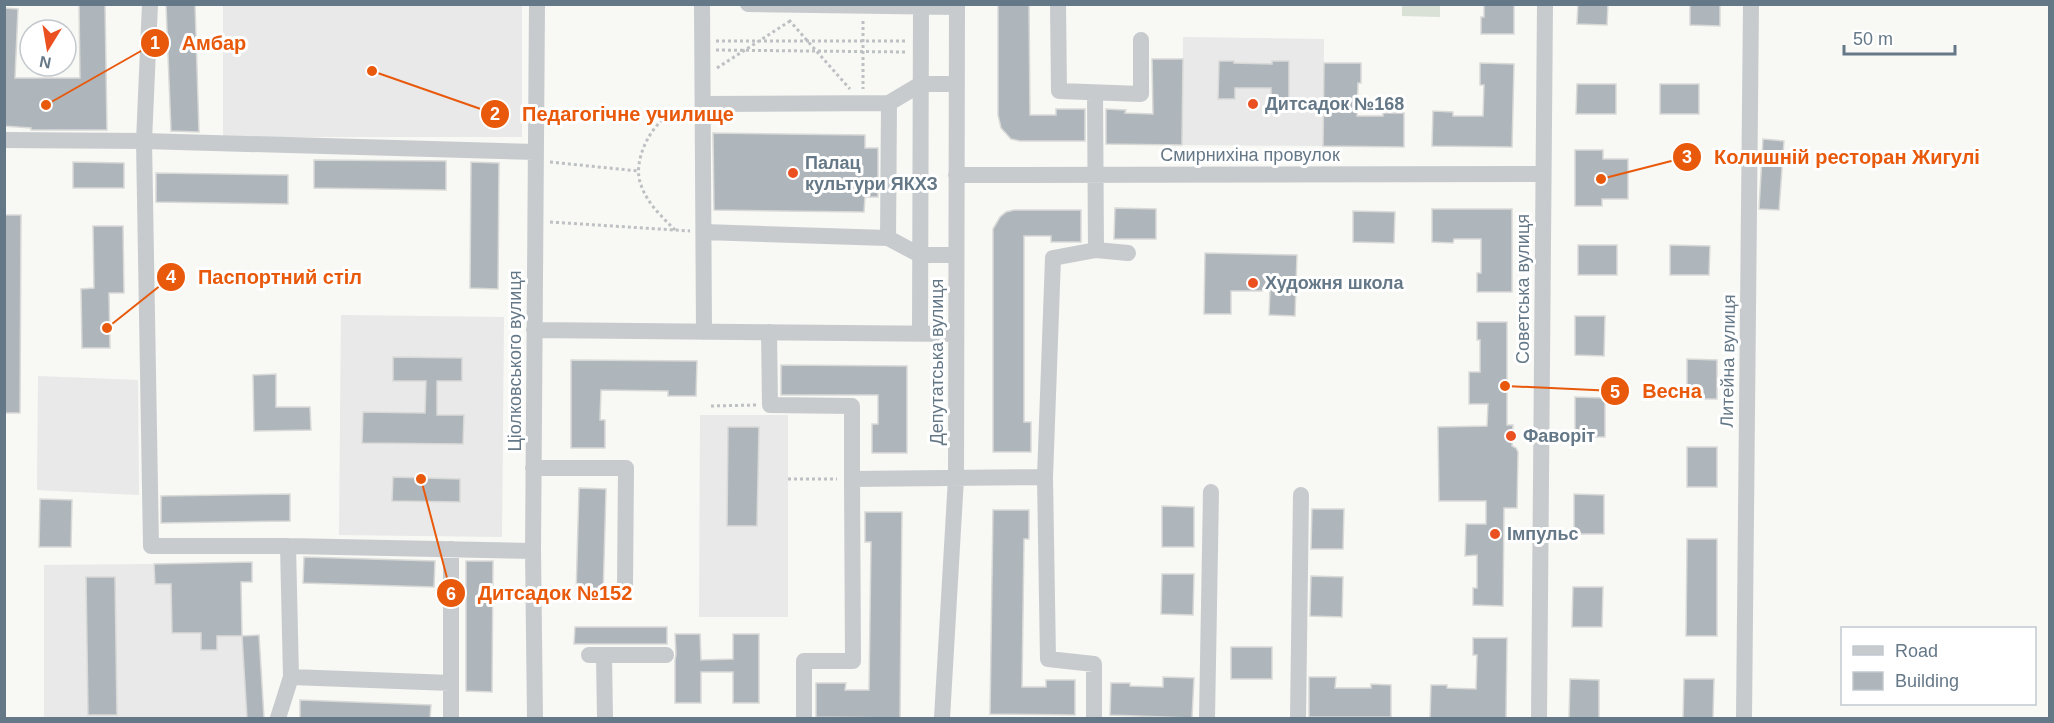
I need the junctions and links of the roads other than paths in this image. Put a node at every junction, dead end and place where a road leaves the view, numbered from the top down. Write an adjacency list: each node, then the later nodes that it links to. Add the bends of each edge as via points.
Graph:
1 (150, 4): 18 (street)
2 (537, 4): 19 (street, Ціолковського вулиця)
3 (702, 4): 15 (street)
4 (748, 4): 8 (street)
5 (1058, 4): 14 (street, via 1059,91)
6 (1545, 4): 20 (street, Советська вулиця)
7 (1751, 4): 57 (street, Литейна вулиця)
8 (776, 5): 10 (street)
9 (957, 6): 10 (street); 13 (street, Депутатська вулиця)
10 (921, 7): 12 (street)
11 (1140, 40): 14 (street, via 1141,94)
12 (921, 84): 13 (street); 16 (street); 27 (street)
13 (957, 84): 22 (street, Депутатська вулиця)
14 (1095, 93): 21 (street)
15 (703, 104): 16 (street); 23 (street)
16 (889, 104): 24 (street)
17 (4, 141): 18 (street)
18 (144, 141): 19 (street); 40 (street, via 151,546)
19 (536, 156): 29 (street, Ціолковського вулиця)
20 (1543, 174): 21 (street, Смирнихіна провулок); 56 (street, Советська вулиця)
21 (1095, 175): 22 (street, Смирнихіна провулок); 25 (street)
22 (956, 176): 28 (street, Депутатська вулиця)
23 (704, 232): 24 (street); 30 (street)
24 (888, 238): 27 (street)
25 (1096, 250): 26 (street); 35 (street, via 1053,258)
26 (1128, 253)
27 (920, 255): 28 (street); 32 (street)
28 (956, 255): 33 (street, Депутатська вулиця)
29 (534, 330): 30 (street); 34 (street, Ціолковського вулиця)
30 (704, 332): 31 (street)
31 (770, 332): 32 (street); 37 (street, via 770,405 852,406)
32 (920, 333): 33 (street)
33 (956, 334): 36 (street, Депутатська вулиця)
34 (533, 468): 42 (street, Ціолковського вулиця); 43 (street, via 626,468)
35 (1045, 477): 36 (street); 53 (street, via 1048,659 1094,664)
36 (956, 478): 37 (street); 52 (street, Депутатська вулиця)
37 (852, 479): 51 (street, via 853,661 804,661)
38 (1211, 492): 54 (street)
39 (1301, 495): 55 (street)
40 (288, 546): 41 (street); 45 (street)
41 (451, 549): 42 (street); 46 (street)
42 (533, 551): 49 (street, Ціолковського вулиця)
43 (625, 586)
44 (666, 655): 50 (street, via 597,655)
45 (291, 677): 46 (street); 47 (street)
46 (451, 682): 48 (street)
47 (278, 718)
48 (451, 718)
49 (535, 718)
50 (605, 718)
51 (804, 718)
52 (942, 718)
53 (1094, 718)
54 (1207, 718)
55 (1298, 718)
56 (1539, 718)
57 (1744, 718)

